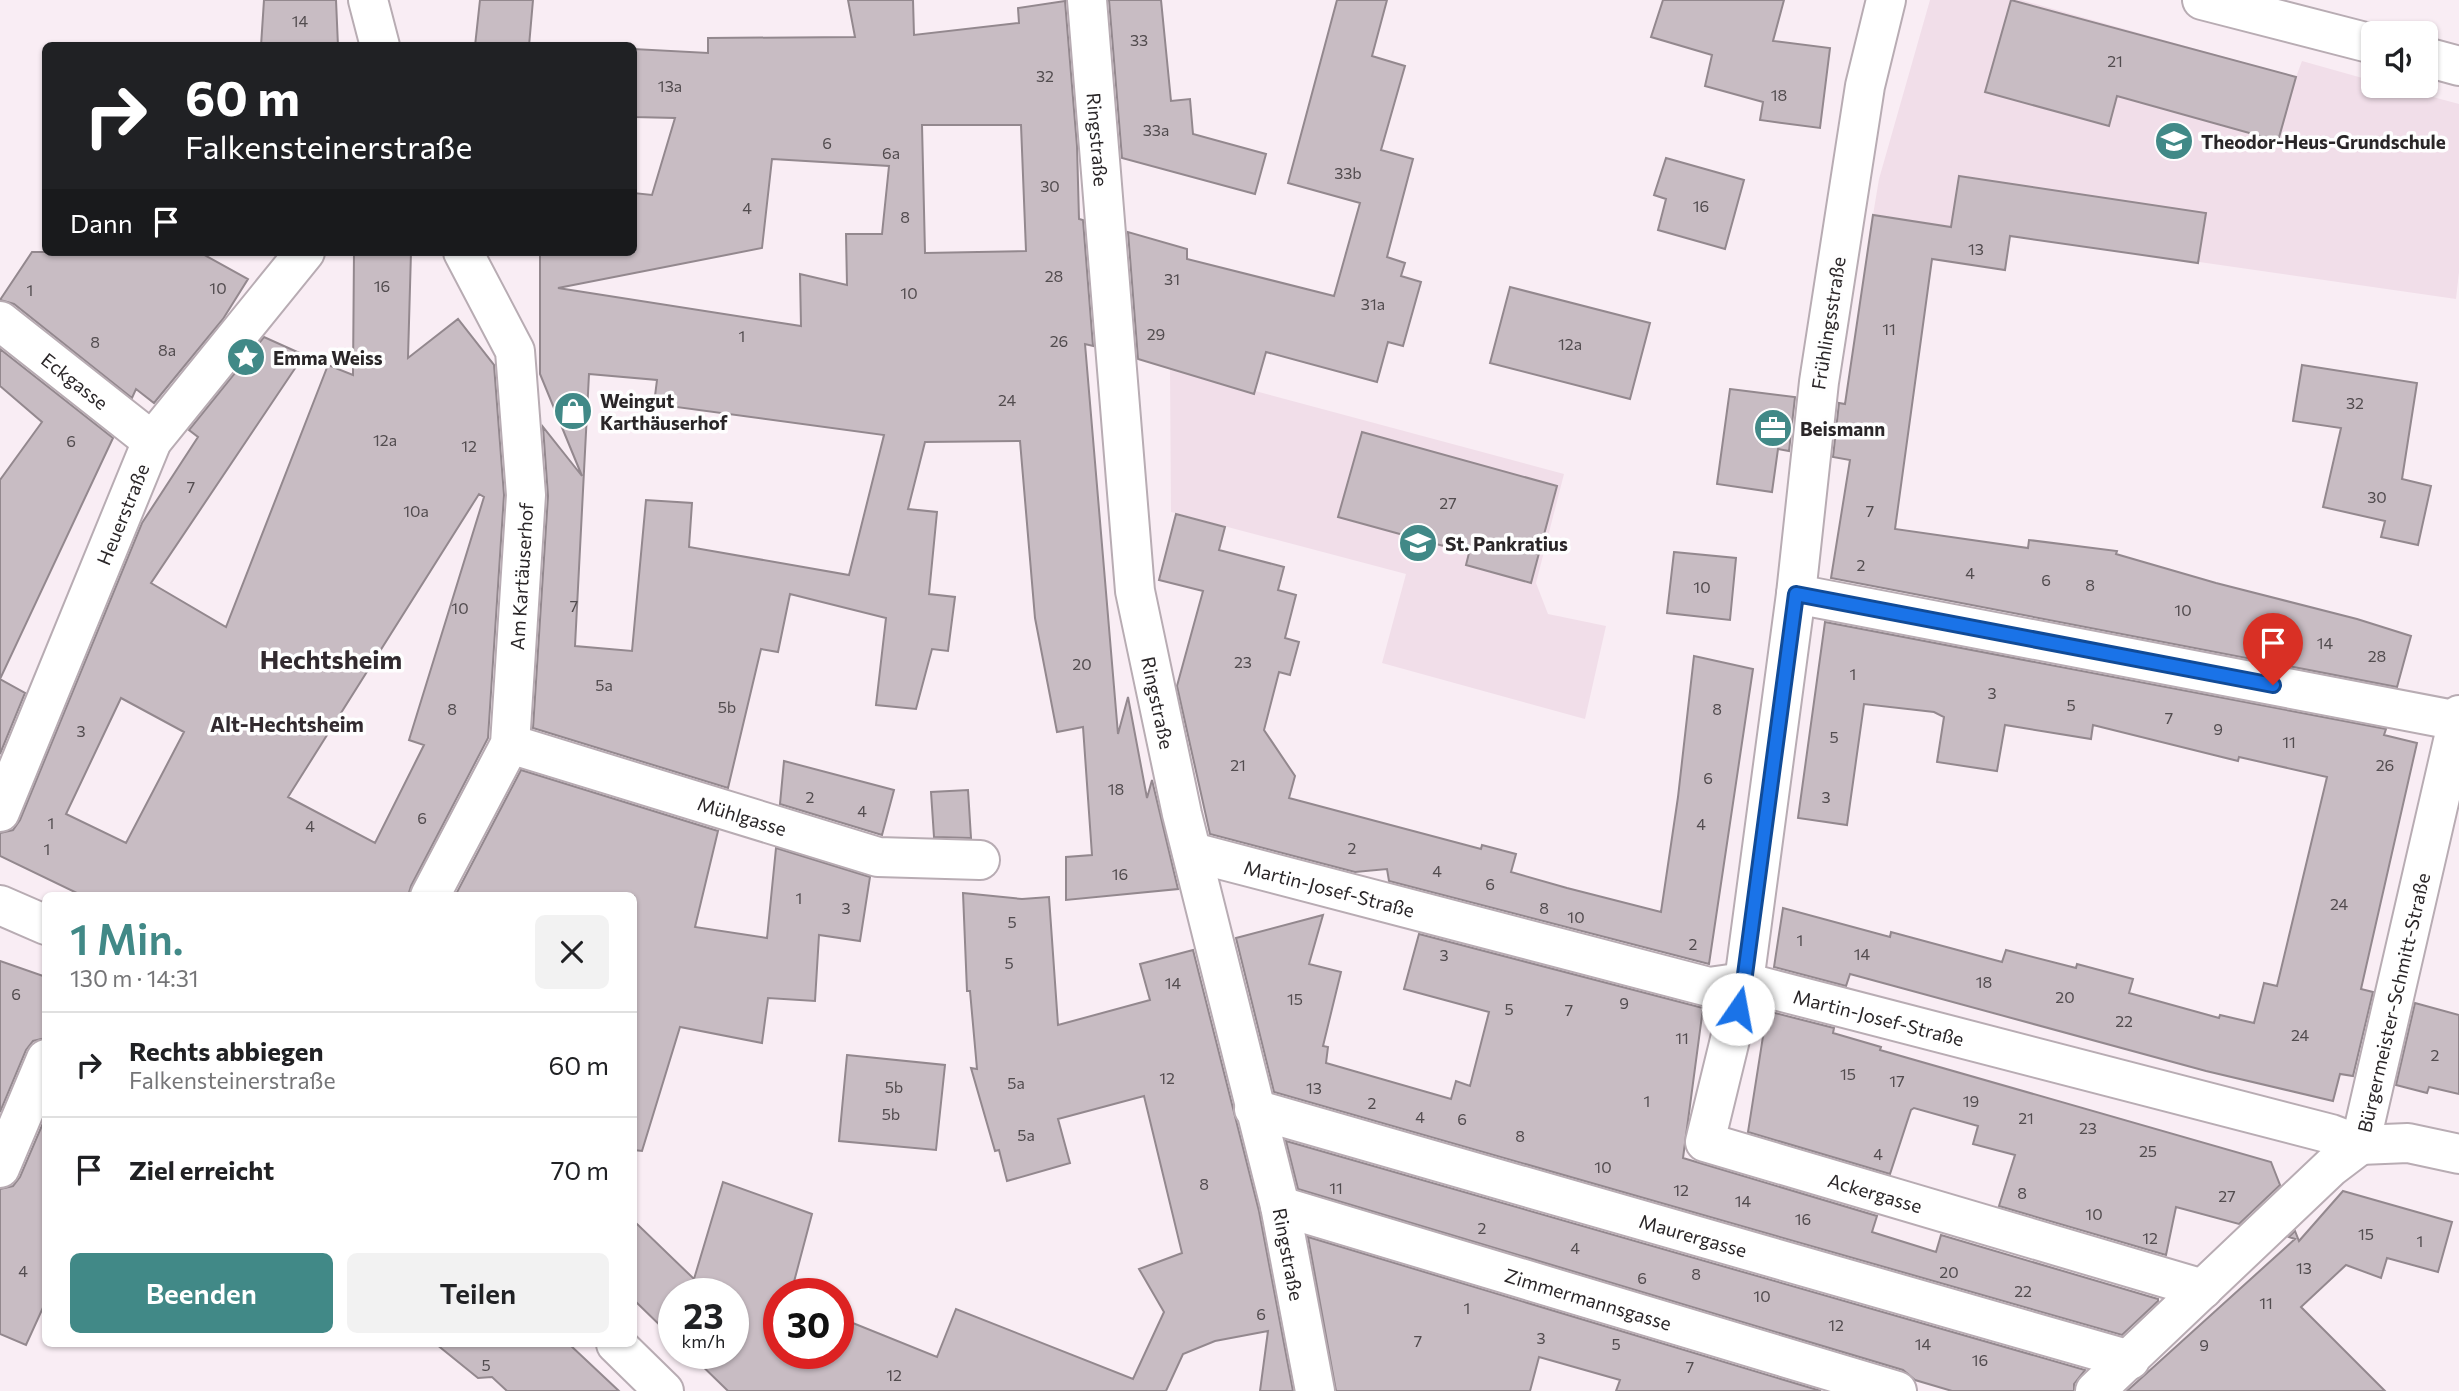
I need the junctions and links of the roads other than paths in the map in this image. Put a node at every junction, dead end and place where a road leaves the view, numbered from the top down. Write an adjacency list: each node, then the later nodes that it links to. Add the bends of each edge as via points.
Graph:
1 (368, 0): 6 (street)
2 (1087, 0): 18 (street, Ringstraße, via 1135,591)
3 (1886, 0): 13 (street, Frühlingsstraße, via 1865,86 1819,382)
4 (2202, 0): 5 (street)
5 (2361, 41)
6 (379, 42)
7 (2438, 60): 8 (street)
8 (2459, 66)
9 (302, 256): 12 (street, Heuerstraße)
10 (465, 256): 16 (street, Am Kartäuserhof, via 515,351 526,495)
11 (0, 320): 12 (street, Eckgasse)
12 (152, 441): 17 (street, Heuerstraße)
13 (1796, 594): 15 (street); 23 (street, Frühlingsstraße)
14 (2459, 715): 15 (street, Bürgermeister-Schmitt-Straße)
15 (2459, 721): 26 (street, Bürgermeister-Schmitt-Straße)
16 (510, 744): 19 (street, Mühlgasse, via 878,857); 20 (street, Am Kartäuserhof)
17 (0, 812)
18 (1192, 852): 23 (street, Martin-Josef-Straße, via 1709,987); 25 (street, Ringstraße)
19 (980, 860)
20 (432, 892)
21 (0, 905): 22 (street)
22 (42, 923)
23 (1744, 982): 26 (street, Martin-Josef-Straße); 30 (street, Ackergasse, via 1705,1142)
24 (42, 1068): 28 (street)
25 (1254, 1109): 29 (street, Ringstraße); 32 (street, Maurergasse)
26 (2360, 1145): 27 (street, via 2408,1143); 30 (street, Bürgermeister-Schmitt-Straße)
27 (2459, 1154)
28 (0, 1168)
29 (1280, 1206): 34 (street, Ringstraße); 35 (street, Zimmermannsgasse)
30 (2203, 1289): 32 (street, Bürgermeister-Schmitt-Straße)
31 (618, 1347): 33 (street)
32 (2130, 1360): 36 (street, Bürgermeister-Schmitt-Straße)
33 (660, 1390)
34 (1315, 1391)
35 (1897, 1391)
36 (2095, 1391)

